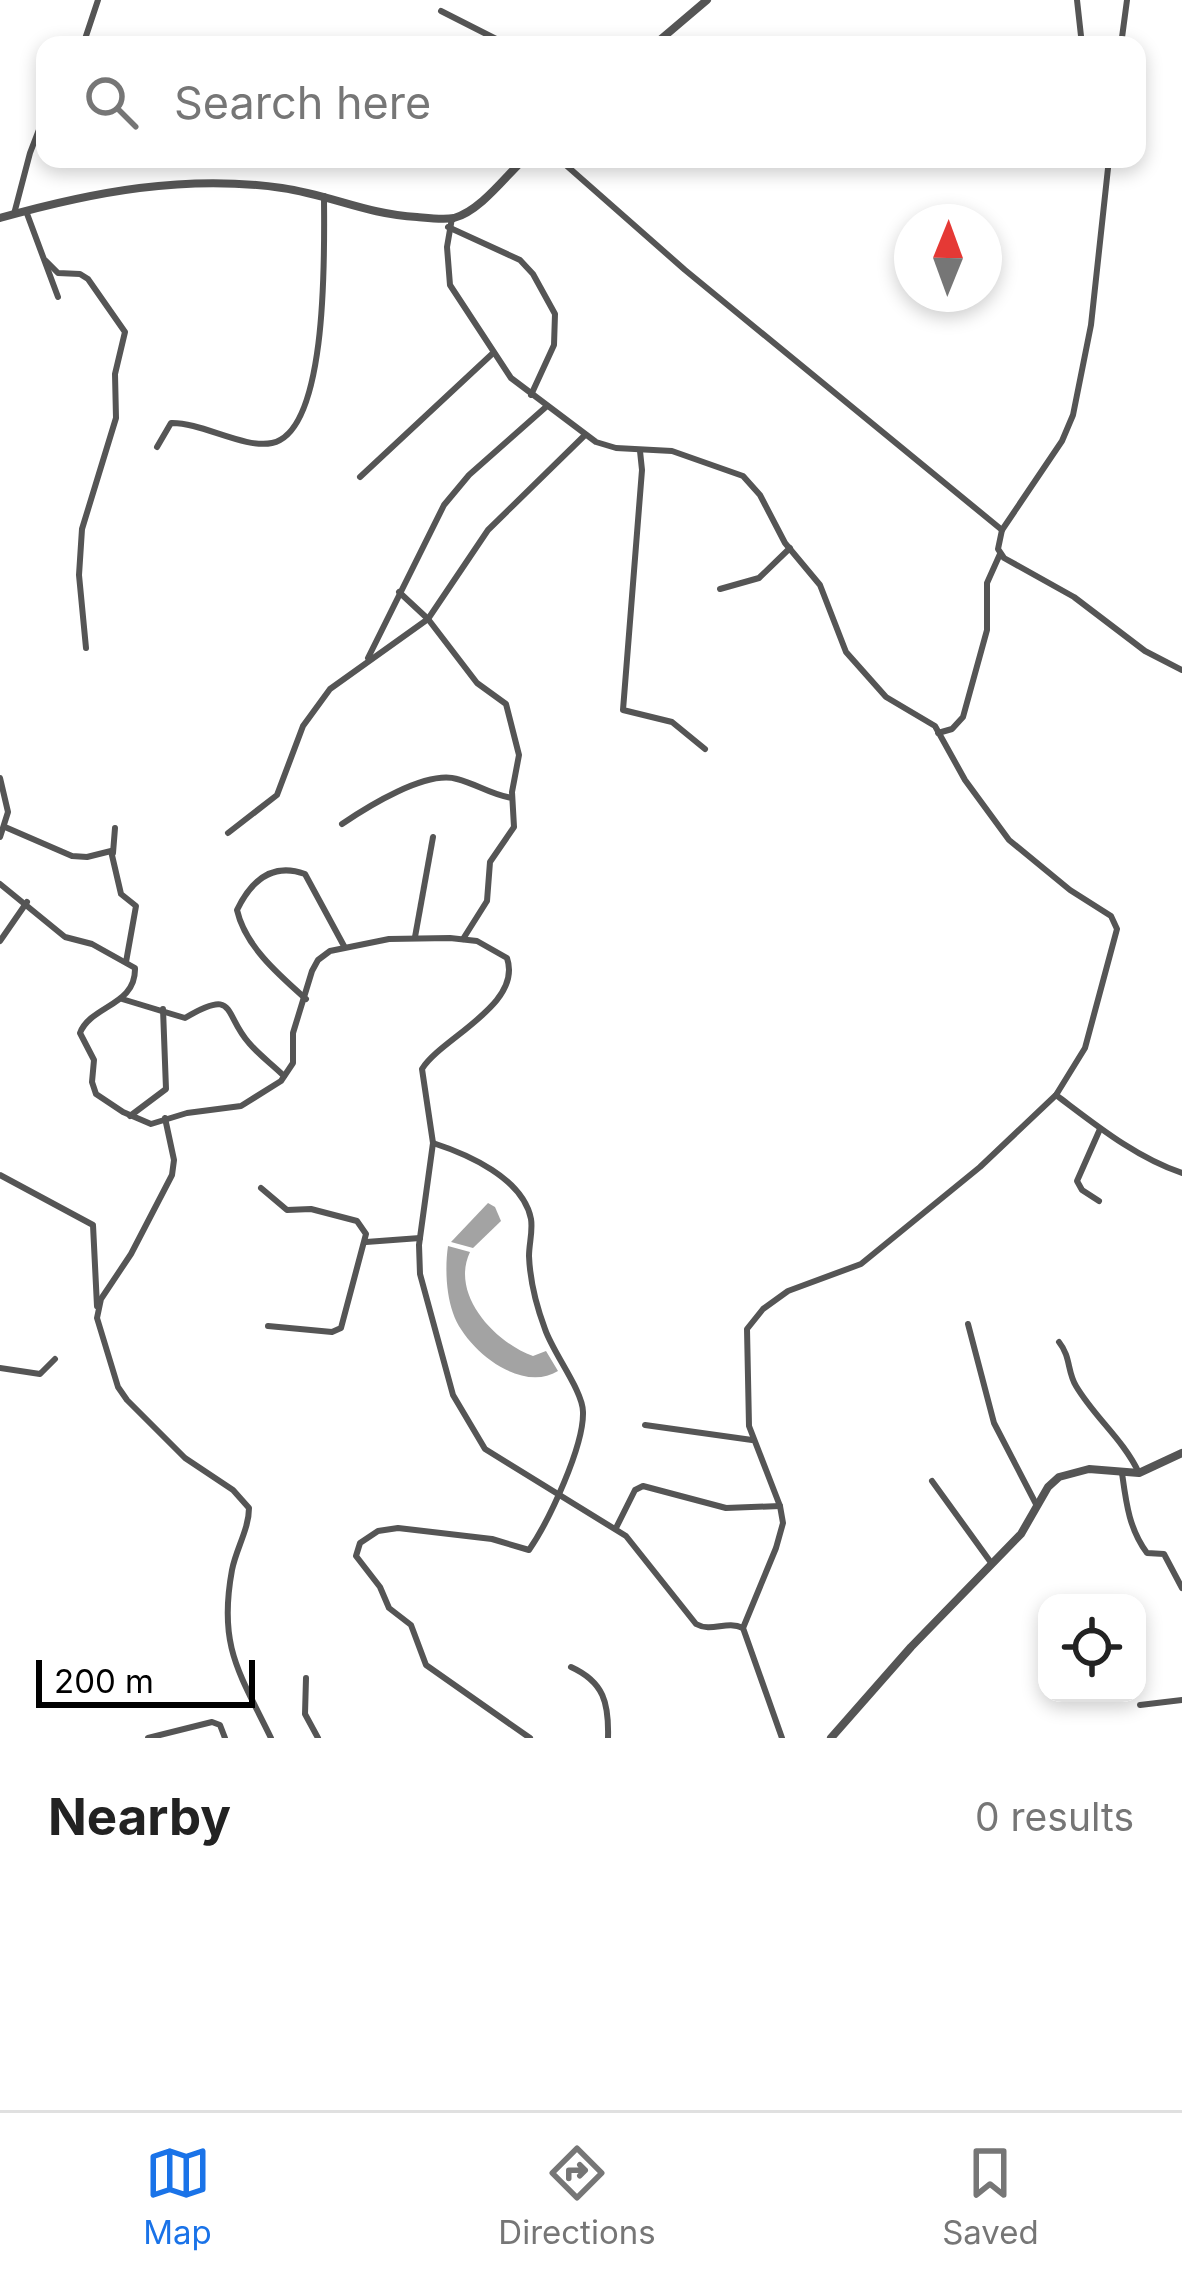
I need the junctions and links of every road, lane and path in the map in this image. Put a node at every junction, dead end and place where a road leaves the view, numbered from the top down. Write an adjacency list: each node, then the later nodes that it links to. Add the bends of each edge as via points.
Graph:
1 (98, 0): 6 (street)
2 (707, 0): 8 (street)
3 (1077, 0): 9 (street)
4 (1127, 0): 10 (street)
5 (441, 10): 7 (street)
6 (86, 36)
7 (491, 36)
8 (665, 36)
9 (1081, 36)
10 (1122, 36)
11 (36, 143): 17 (street)
12 (515, 168): 19 (street)
13 (569, 168): 29 (street)
14 (1107, 168): 29 (street, via 1073,416)
15 (325, 196): 16 (street, via 196,182 110,191); 19 (street, via 378,214); 26 (street, via 324,310 313,372 290,428 262,443 171,423)
16 (26, 212): 17 (street); 20 (street)
17 (14, 214): 18 (street)
18 (0, 218)
19 (450, 223): 22 (street, via 450,285); 23 (street, via 520,260 555,314 554,345)
20 (46, 261): 21 (street); 35 (street, via 58,273 88,279 125,332 116,418 82,529)
21 (58, 297)
22 (492, 354): 23 (street); 28 (street)
23 (531, 395): 24 (street)
24 (547, 406): 25 (street); 33 (street, via 456,489)
25 (584, 436): 27 (street); 34 (street, via 488,530)
26 (157, 447)
27 (640, 451): 30 (street, via 672,451 743,476); 39 (street, via 623,710 672,722)
28 (360, 477)
29 (1002, 530): 31 (street)
30 (790, 548): 32 (street, via 759,578); 38 (street, via 820,585 845,652 886,698 930,720)
31 (1000, 554): 37 (street); 38 (street, via 987,583 987,630 962,717)
32 (720, 589)
33 (399, 592): 34 (street); 36 (street)
34 (428, 619): 36 (street); 41 (street, via 477,683 506,704 519,765)
35 (86, 648)
36 (367, 661): 45 (street, via 310,714 277,795)
37 (1182, 670)
38 (938, 733): 60 (street, via 1009,840 1115,922 1084,1048)
39 (705, 749)
40 (0, 778): 43 (street)
41 (512, 798): 42 (street, via 448,777 387,793); 52 (street, via 512,834 490,862 487,901)
42 (342, 824)
43 (4, 826): 46 (street); 48 (street, via 72,856)
44 (115, 828): 48 (street)
45 (228, 833)
46 (0, 837)
47 (434, 837): 51 (street)
48 (113, 853): 55 (street, via 121,894 136,906)
49 (0, 884): 50 (street)
50 (27, 902): 53 (street); 55 (street, via 65,937)
51 (415, 937): 52 (street); 54 (street)
52 (463, 939): 64 (street, via 500,952 510,969 490,1009 424,1064)
53 (0, 941)
54 (344, 946): 57 (street, via 314,965); 57 (street, via 305,874 274,871 248,891 237,910 243,928)
55 (126, 962): 56 (street, via 136,976)
56 (122, 999): 58 (street); 61 (street, via 80,1033 94,1060 96,1094)
57 (305, 999): 59 (street)
58 (163, 1009): 59 (street, via 184,1018 203,1006 229,1010); 61 (street, via 166,1089)
59 (284, 1076): 62 (street, via 241,1106)
60 (1056, 1096): 63 (street); 78 (street, via 861,1264 788,1291 753,1319 746,1336)
61 (130, 1116): 62 (street, via 151,1124)
62 (165, 1118): 71 (street, via 172,1175)
63 (1100, 1129): 65 (street); 68 (street, via 1076,1180)
64 (433, 1143): 69 (street); 83 (street, via 491,1167 526,1207 530,1277 583,1416)
65 (1182, 1173)
66 (0, 1175): 71 (street, via 93,1226)
67 (261, 1188): 70 (street, via 292,1211 357,1221)
68 (1099, 1201)
69 (420, 1238): 70 (street); 83 (street, via 424,1299 471,1431 499,1460)
70 (366, 1242): 73 (street, via 341,1328)
71 (98, 1308): 96 (street, via 127,1400 184,1459 249,1508 226,1633)
72 (968, 1324): 84 (street, via 994,1423)
73 (268, 1326)
74 (1059, 1342): 81 (street, via 1075,1384)
75 (55, 1359): 76 (street, via 40,1374)
76 (0, 1368)
77 (645, 1424): 78 (street)
78 (752, 1440): 85 (street)
79 (1182, 1453): 81 (street)
80 (1122, 1473): 81 (street); 84 (street, via 1073,1471); 88 (street, via 1143,1549 1164,1554)
81 (1138, 1473)
82 (932, 1481): 87 (street)
83 (557, 1494): 86 (street); 98 (street, via 529,1550 390,1528 360,1544 356,1556 389,1609 412,1625 426,1665)
84 (1036, 1505): 87 (street)
85 (780, 1507): 86 (street, via 726,1508 643,1486); 89 (street, via 780,1537)
86 (616, 1528): 89 (street, via 696,1624)
87 (992, 1564): 101 (street)
88 (1182, 1588)
89 (743, 1628): 100 (street)
90 (572, 1666): 99 (street, via 601,1688)
91 (306, 1678): 97 (street, via 305,1714)
92 (1182, 1700): 93 (street)
93 (1140, 1705)
94 (148, 1738): 95 (street, via 217,1722)
95 (225, 1738)
96 (271, 1738)
97 (318, 1738)
98 (530, 1738)
99 (608, 1738)
100 (782, 1738)
101 (831, 1738)

